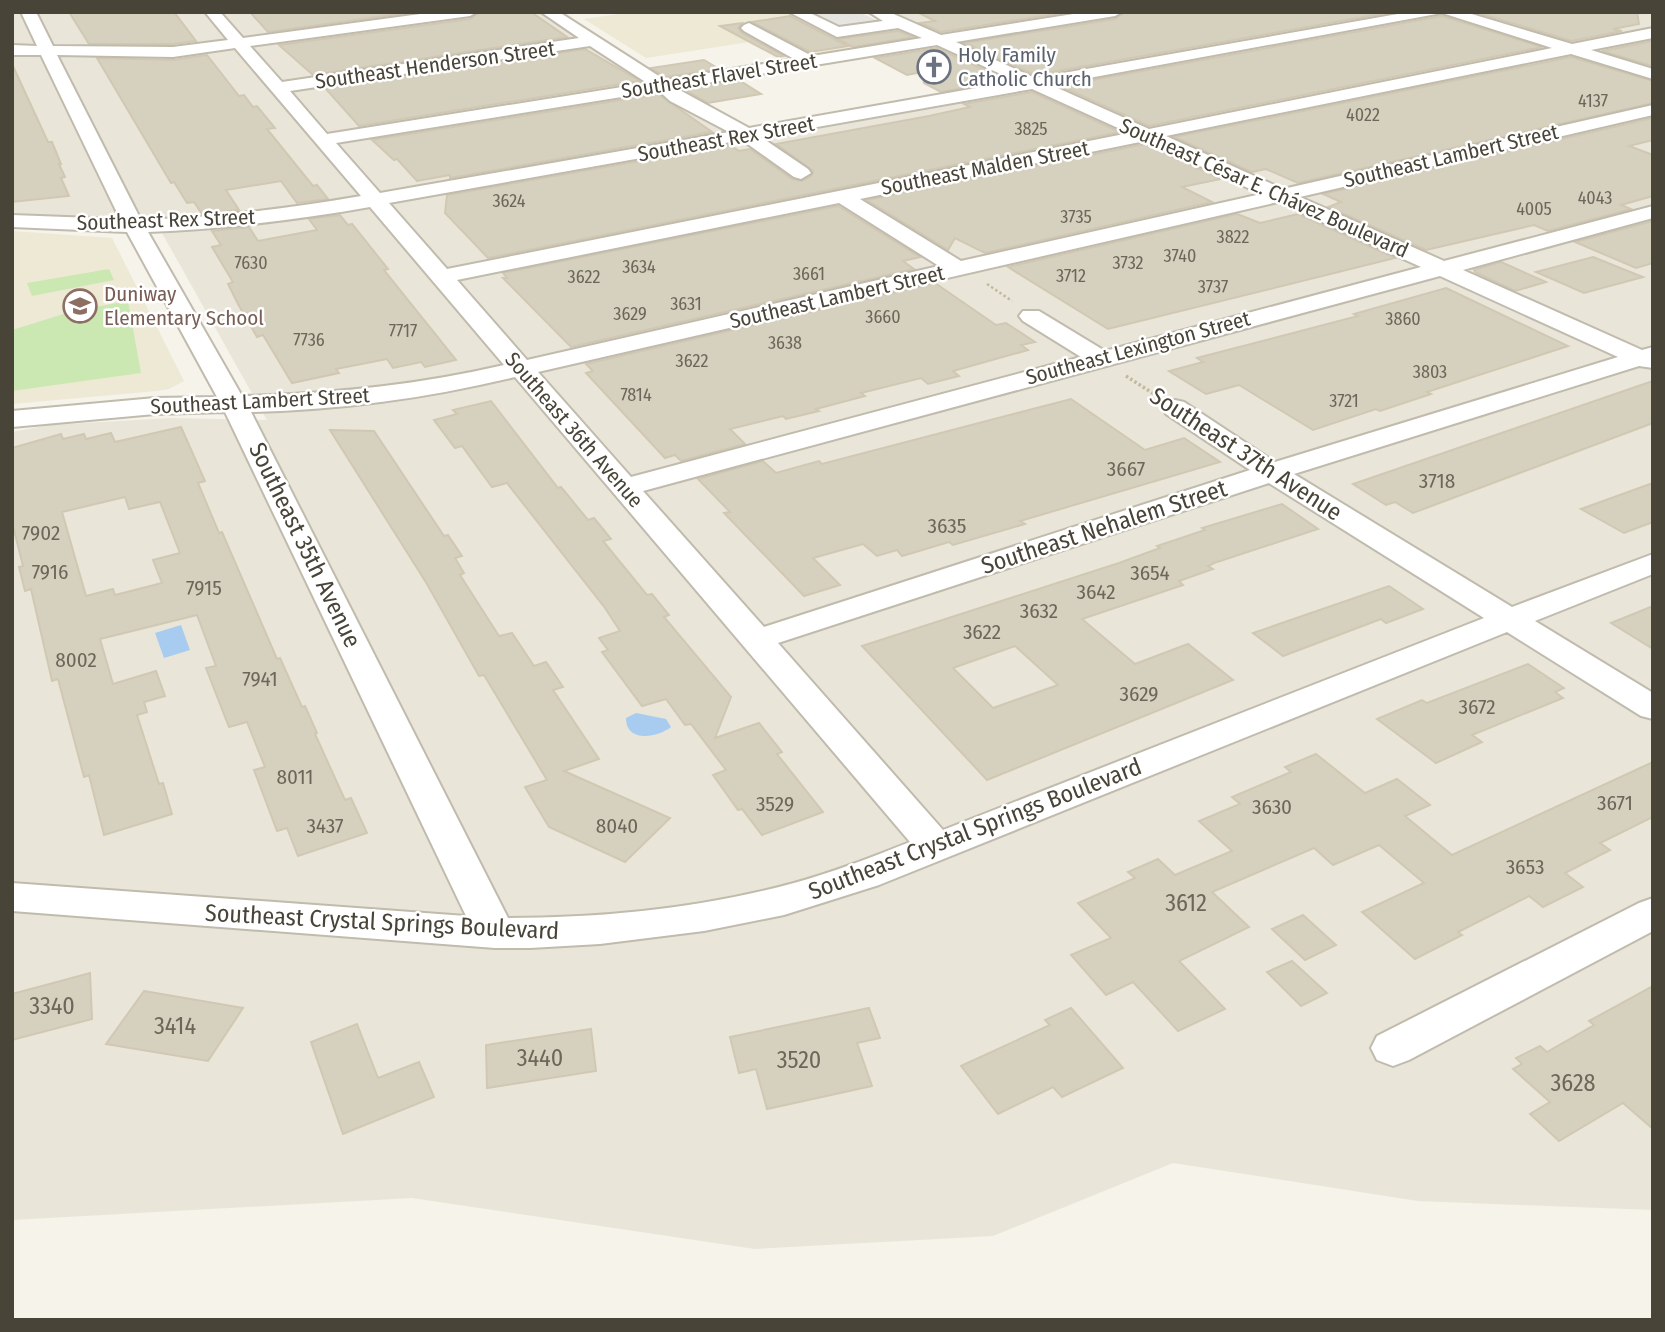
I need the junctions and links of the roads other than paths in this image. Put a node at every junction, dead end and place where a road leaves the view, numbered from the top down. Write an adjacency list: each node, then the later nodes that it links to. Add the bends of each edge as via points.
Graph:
1 (28, 12): 18 (street, Southeast 35th Avenue)
2 (212, 12): 15 (street, Southeast 36th Avenue)
3 (470, 12): 15 (street)
4 (548, 12): 13 (street)
5 (796, 12): 10 (street, via 837,32)
6 (1115, 12): 14 (street, Southeast Flavel Street)
7 (1436, 12): 21 (street, Southeast Rex Street)
8 (1449, 12): 16 (street)
9 (848, 17): 10 (street, Southeast César E. Chávez Boulevard)
10 (873, 20): 14 (street, Southeast César E. Chávez Boulevard, via 900,23)
11 (749, 28): 19 (street)
12 (1653, 33): 16 (street, Southeast Malden Street)
13 (593, 41): 22 (street); 23 (street, Southeast Henderson Street)
14 (939, 41): 19 (street, Southeast Flavel Street); 21 (street, Southeast César E. Chávez Boulevard)
15 (239, 44): 18 (street, via 153,53); 23 (street, Southeast 36th Avenue)
16 (1571, 49): 20 (street); 26 (street, Southeast Malden Street)
17 (12, 50): 18 (street)
18 (48, 51): 34 (street, Southeast 35th Avenue)
19 (810, 61): 22 (street, Southeast Flavel Street)
20 (1653, 74)
21 (1034, 84): 25 (street, Southeast Rex Street); 26 (street, Southeast César E. Chávez Boulevard)
22 (662, 85): 25 (street); 27 (street, Southeast Flavel Street)
23 (277, 88): 27 (street, Southeast 36th Avenue)
24 (1653, 110): 29 (street, Southeast Lambert Street)
25 (748, 135): 28 (street); 31 (street, Southeast Rex Street)
26 (1147, 135): 29 (street, Southeast César E. Chávez Boulevard); 30 (street, Southeast Malden Street)
27 (323, 140): 31 (street, Southeast 36th Avenue)
28 (801, 173)
29 (1281, 195): 35 (street, Southeast César E. Chávez Boulevard); 36 (street, Southeast Lambert Street)
30 (842, 196): 36 (street); 37 (street, Southeast Malden Street)
31 (375, 201): 34 (street, Southeast Rex Street, via 247,219); 37 (street, Southeast 36th Avenue)
32 (1653, 212): 35 (street, Southeast Lexington Street)
33 (12, 220): 34 (street, Southeast Rex Street)
34 (134, 226): 42 (street, Southeast 35th Avenue)
35 (1442, 268): 39 (street, Southeast Lexington Street); 40 (street, Southeast César E. Chávez Boulevard)
36 (958, 270): 41 (street, Southeast Lambert Street)
37 (441, 277): 41 (street, Southeast 36th Avenue)
38 (1031, 316): 39 (street)
39 (1099, 358): 46 (street, Southeast Lexington Street)
40 (1648, 358): 45 (street, Southeast Nehalem Street)
41 (522, 369): 42 (street, Southeast Lambert Street, via 365,397); 46 (street, Southeast 36th Avenue)
42 (233, 404): 44 (street, Southeast Lambert Street); 54 (street, Southeast 35th Avenue)
43 (1175, 408): 45 (street, Southeast 37th Avenue)
44 (12, 419)
45 (1273, 472): 48 (street, Southeast 37th Avenue); 49 (street, Southeast Nehalem Street)
46 (624, 486): 49 (street, Southeast 36th Avenue)
47 (1653, 564): 48 (street, Southeast Crystal Springs Boulevard)
48 (1511, 619): 50 (street, Southeast 37th Avenue); 51 (street, Southeast Crystal Springs Boulevard)
49 (756, 640): 51 (street, Southeast 36th Avenue)
50 (1653, 708)
51 (937, 848): 54 (street, Southeast Crystal Springs Boulevard, via 775,902 691,920 562,934)
52 (12, 897): 54 (street, Southeast Crystal Springs Boulevard)
53 (1653, 913): 55 (street)
54 (495, 933)
55 (1393, 1048)

